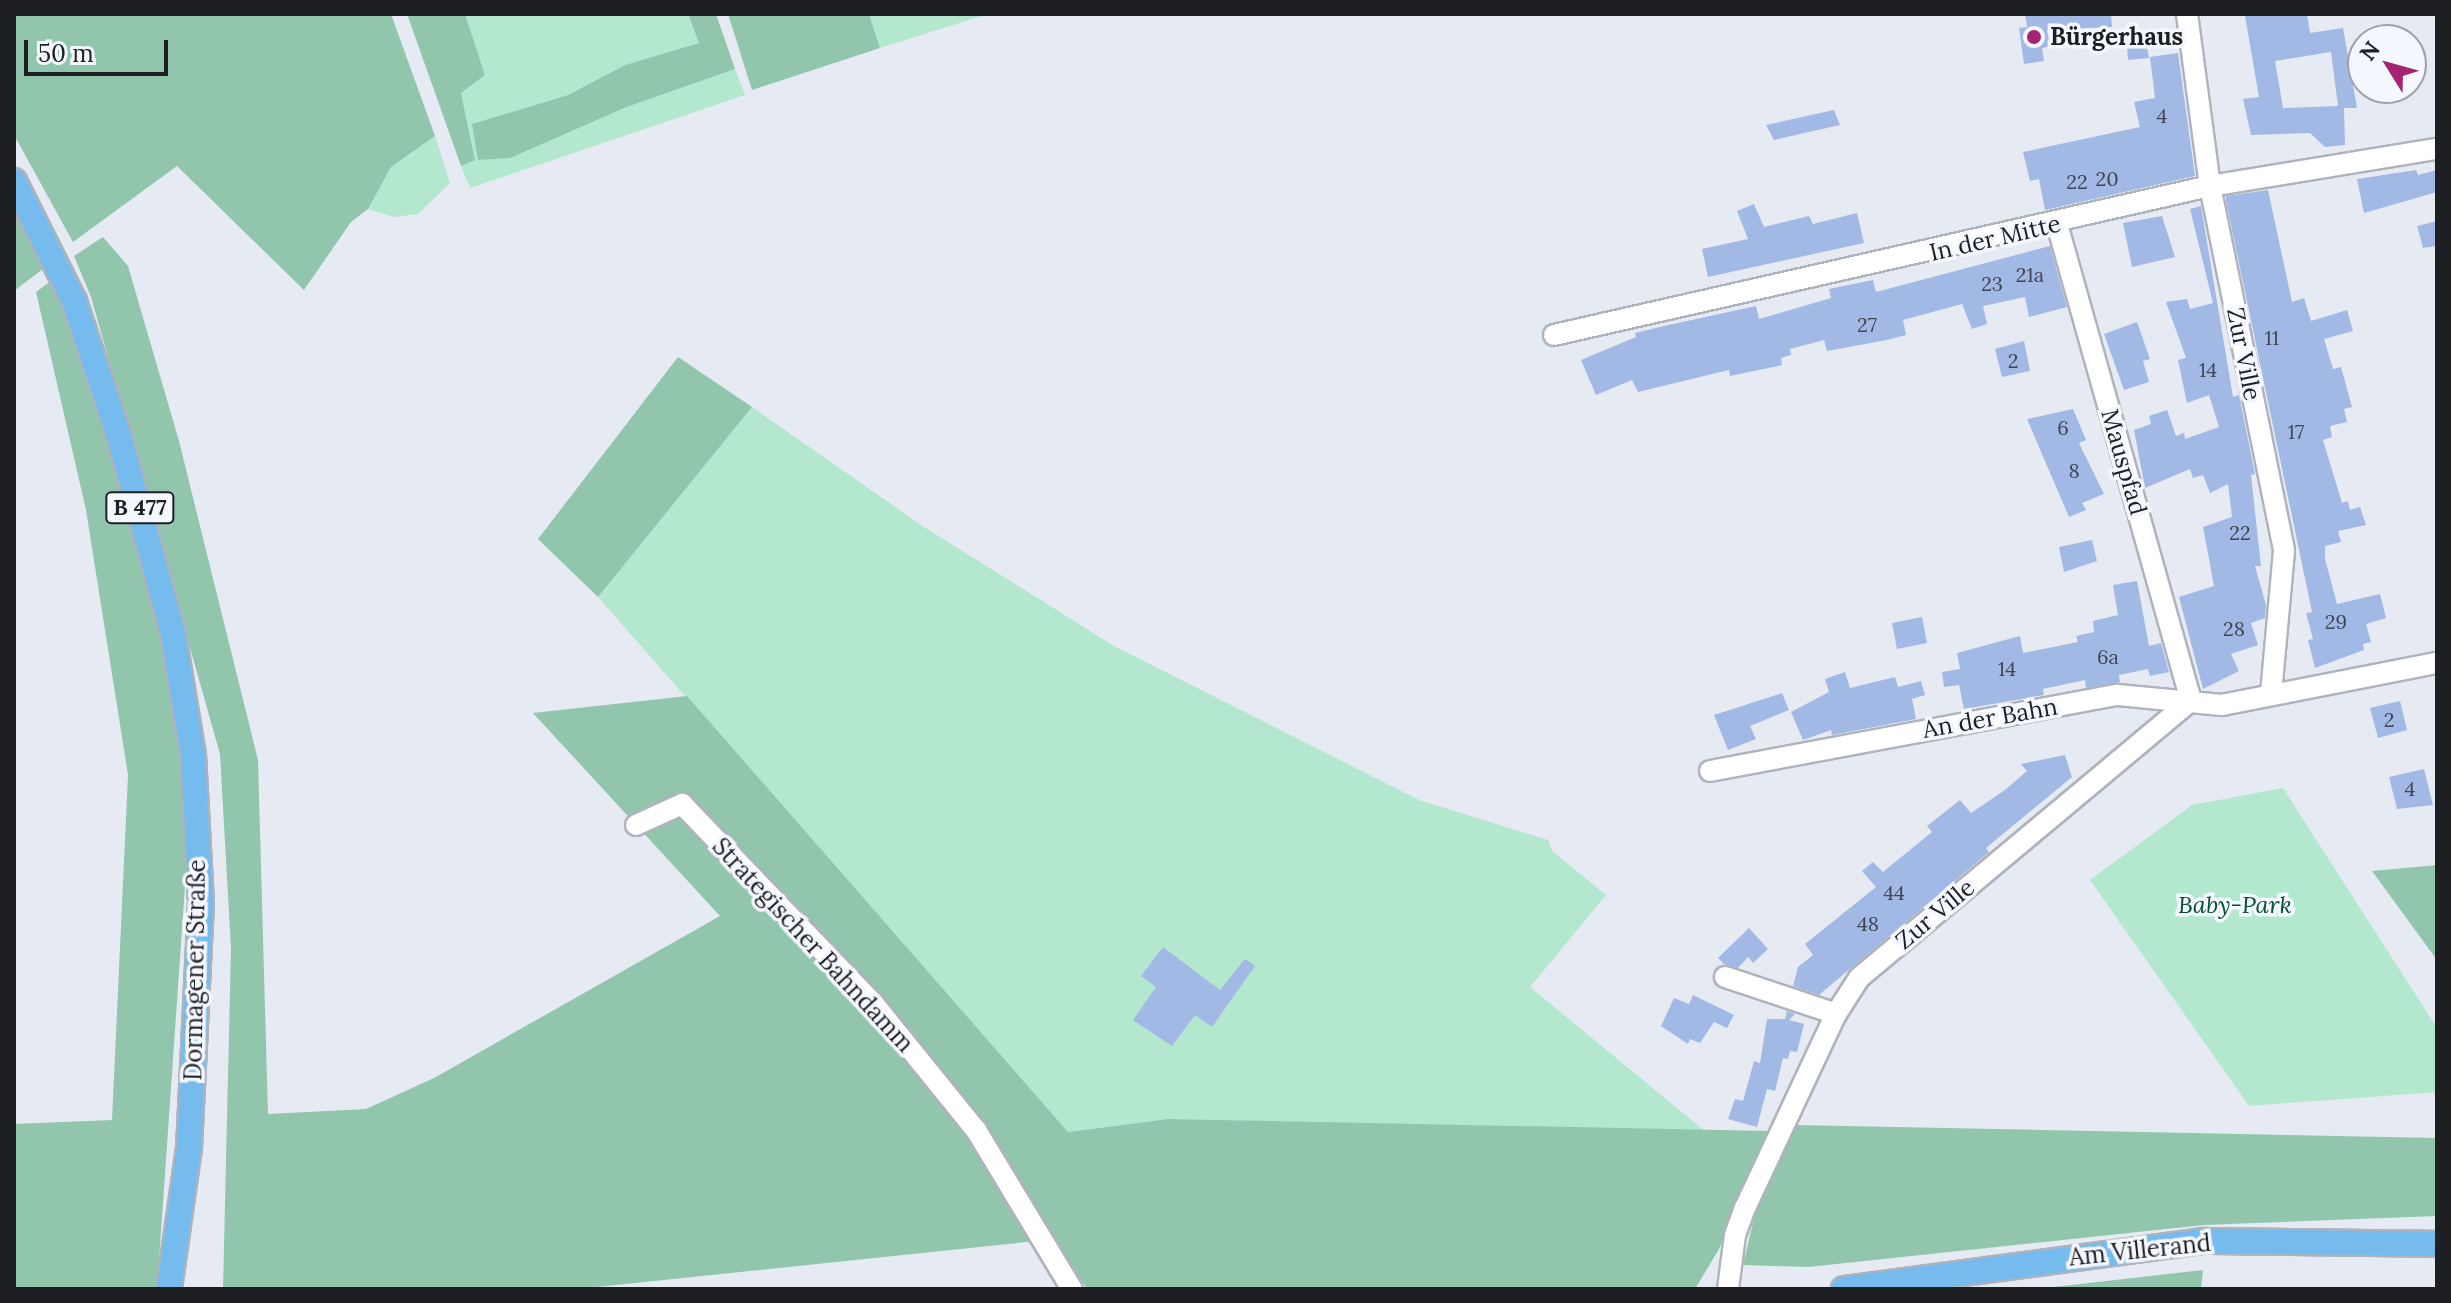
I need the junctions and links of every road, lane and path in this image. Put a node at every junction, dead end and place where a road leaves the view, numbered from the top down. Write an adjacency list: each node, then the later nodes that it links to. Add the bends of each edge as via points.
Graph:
1 (2187, 14): 4 (street, Zur Ville)
2 (2437, 149): 4 (street, In der Mitte)
3 (14, 181): 15 (main road, Dormagener Straße / B 477, via 74,301 148,535 173,634 193,755 201,903 189,1148)
4 (2210, 186): 5 (street, In der Mitte); 8 (street, Zur Ville, via 2284,551)
5 (2057, 224): 6 (street, In der Mitte); 9 (street, Mauspfad)
6 (1554, 335)
7 (2437, 663): 8 (street, An der Bahn)
8 (2271, 694): 9 (street, An der Bahn, via 2222,705)
9 (2191, 700): 10 (street, An der Bahn, via 2118,695); 13 (street, Zur Ville, via 1859,978)
10 (1710, 771)
11 (636, 825): 16 (street, Strategischer Bahndamm, via 682,804 873,1003 976,1130)
12 (1725, 977): 13 (street)
13 (1836, 1014): 17 (street, Zur Ville, via 1745,1208 1735,1235)
14 (2437, 1244): 18 (main road, Am Villerand, via 2204,1241)
15 (169, 1289)
16 (1072, 1289)
17 (1728, 1289)
18 (1844, 1289)

